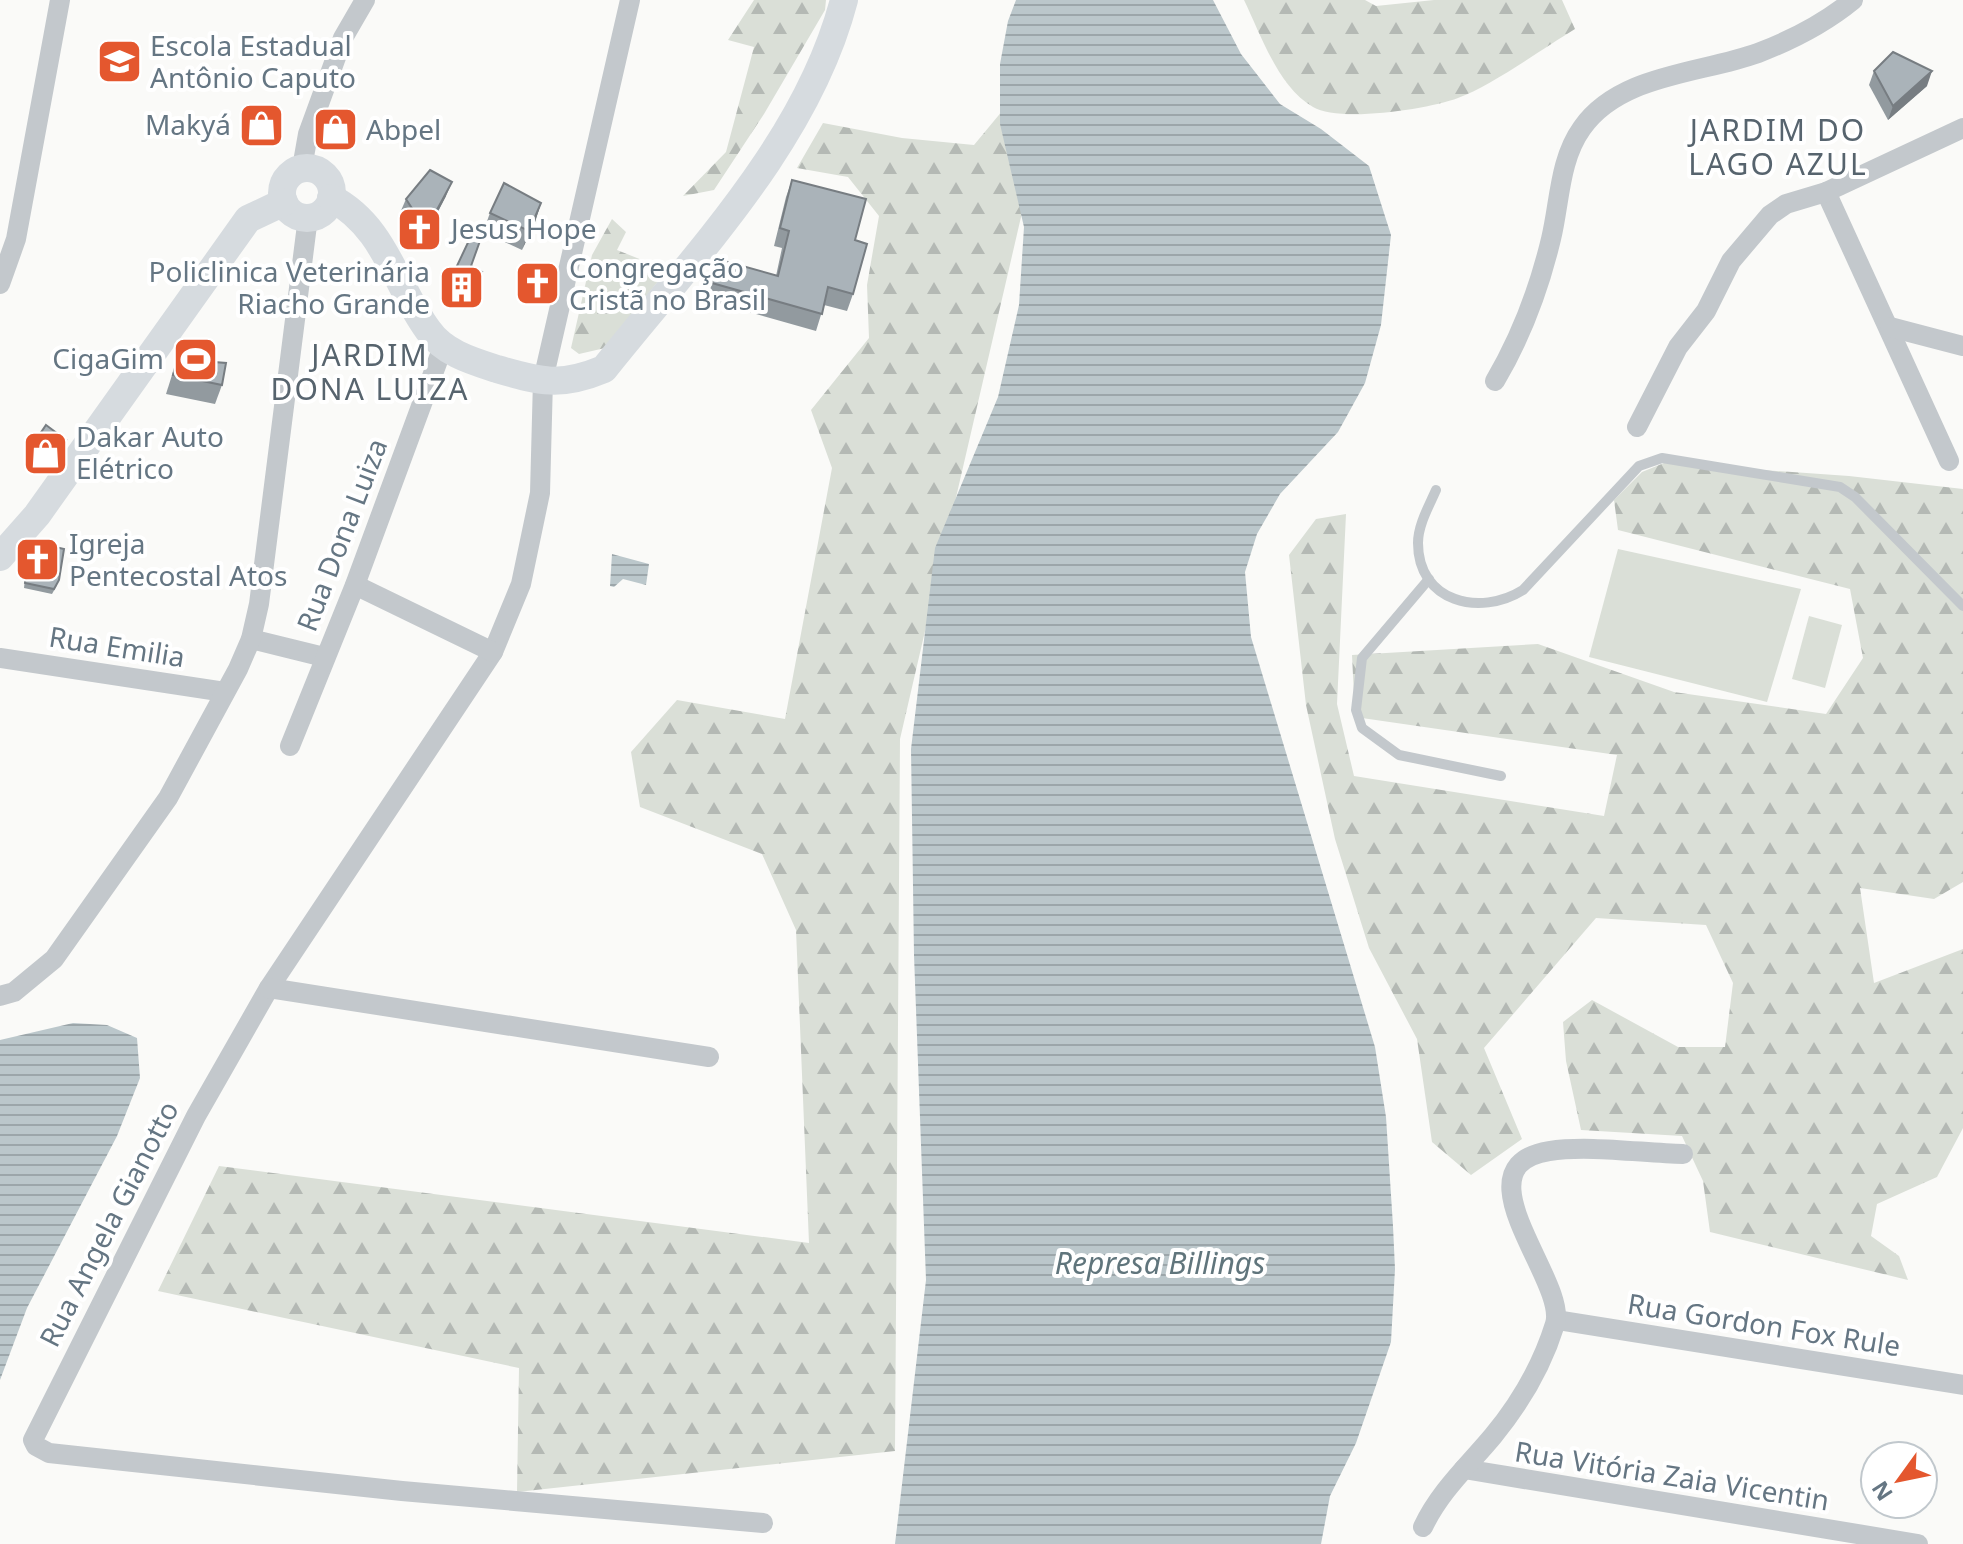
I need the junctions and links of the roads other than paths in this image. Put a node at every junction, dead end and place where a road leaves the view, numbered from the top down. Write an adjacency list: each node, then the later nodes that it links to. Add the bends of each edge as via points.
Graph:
1 (60, 0): 12 (street)
2 (365, 0): 7 (street, via 343,38 308,134)
3 (630, 0): 17 (street, Rua Angela Gianotto)
4 (844, 0): 17 (main road, via 820,72 739,199 604,369 574,381)
5 (1853, 0): 18 (street, via 1786,41 1634,89 1595,113 1571,148 1529,312)
6 (1963, 128): 8 (street)
7 (302, 168): 9 (main road, via 324,175); 10 (main road, via 284,183)
8 (1826, 192): 14 (street); 19 (street, via 1786,204 1743,245 1706,311 1678,347)
9 (331, 198): 11 (main road, via 323,211); 15 (main road, via 351,208 369,228 429,332)
10 (284, 202): 11 (main road, via 293,213); 22 (main road, via 248,219)
11 (308, 217): 28 (street)
12 (8, 235): 13 (street)
13 (0, 284)
14 (1890, 327): 16 (street); 20 (street)
15 (444, 344): 17 (main road, via 474,364); 26 (street, Rua Dona Luiza)
16 (1963, 346)
17 (543, 380): 29 (street, Rua Angela Gianotto, via 540,493 521,584)
18 (1495, 381)
19 (1637, 427)
20 (1949, 461)
21 (1436, 490): 25 (lane, via 1418,540)
22 (37, 515): 23 (main road); 24 (main road)
23 (0, 525)
24 (0, 557)
25 (1429, 579): 27 (lane, via 1462,601 1485,606 1505,601 1546,568 1639,466 1662,458 1840,487); 34 (lane, via 1362,658 1356,710 1362,728 1399,755)
26 (355, 585): 29 (street); 30 (street, Rua Dona Luiza)
27 (1963, 606)
28 (251, 639): 30 (street, Rua Dona Luiza); 32 (street)
29 (493, 652): 35 (street, Rua Angela Gianotto)
30 (324, 657): 33 (street, Rua Dona Luiza)
31 (0, 658): 32 (street, Rua Emilia)
32 (225, 692): 36 (street, via 168,798 74,934 32,979)
33 (290, 746)
34 (1501, 776)
35 (269, 988): 37 (street); 42 (street, Rua Angela Gianotto, via 196,1116 40,1418 33,1432 36,1446 49,1453 386,1489)
36 (0, 996)
37 (709, 1057)
38 (1683, 1154): 39 (street, via 1552,1151 1526,1160 1517,1170 1513,1207 1552,1295)
39 (1557, 1320): 40 (street, Rua Gordon Fox Rule); 41 (street, via 1527,1389)
40 (1963, 1385)
41 (1464, 1469): 43 (street, via 1435,1502); 44 (street, Rua Vitória Zaia Vicentin)
42 (763, 1523)
43 (1423, 1527)
44 (1918, 1544)

